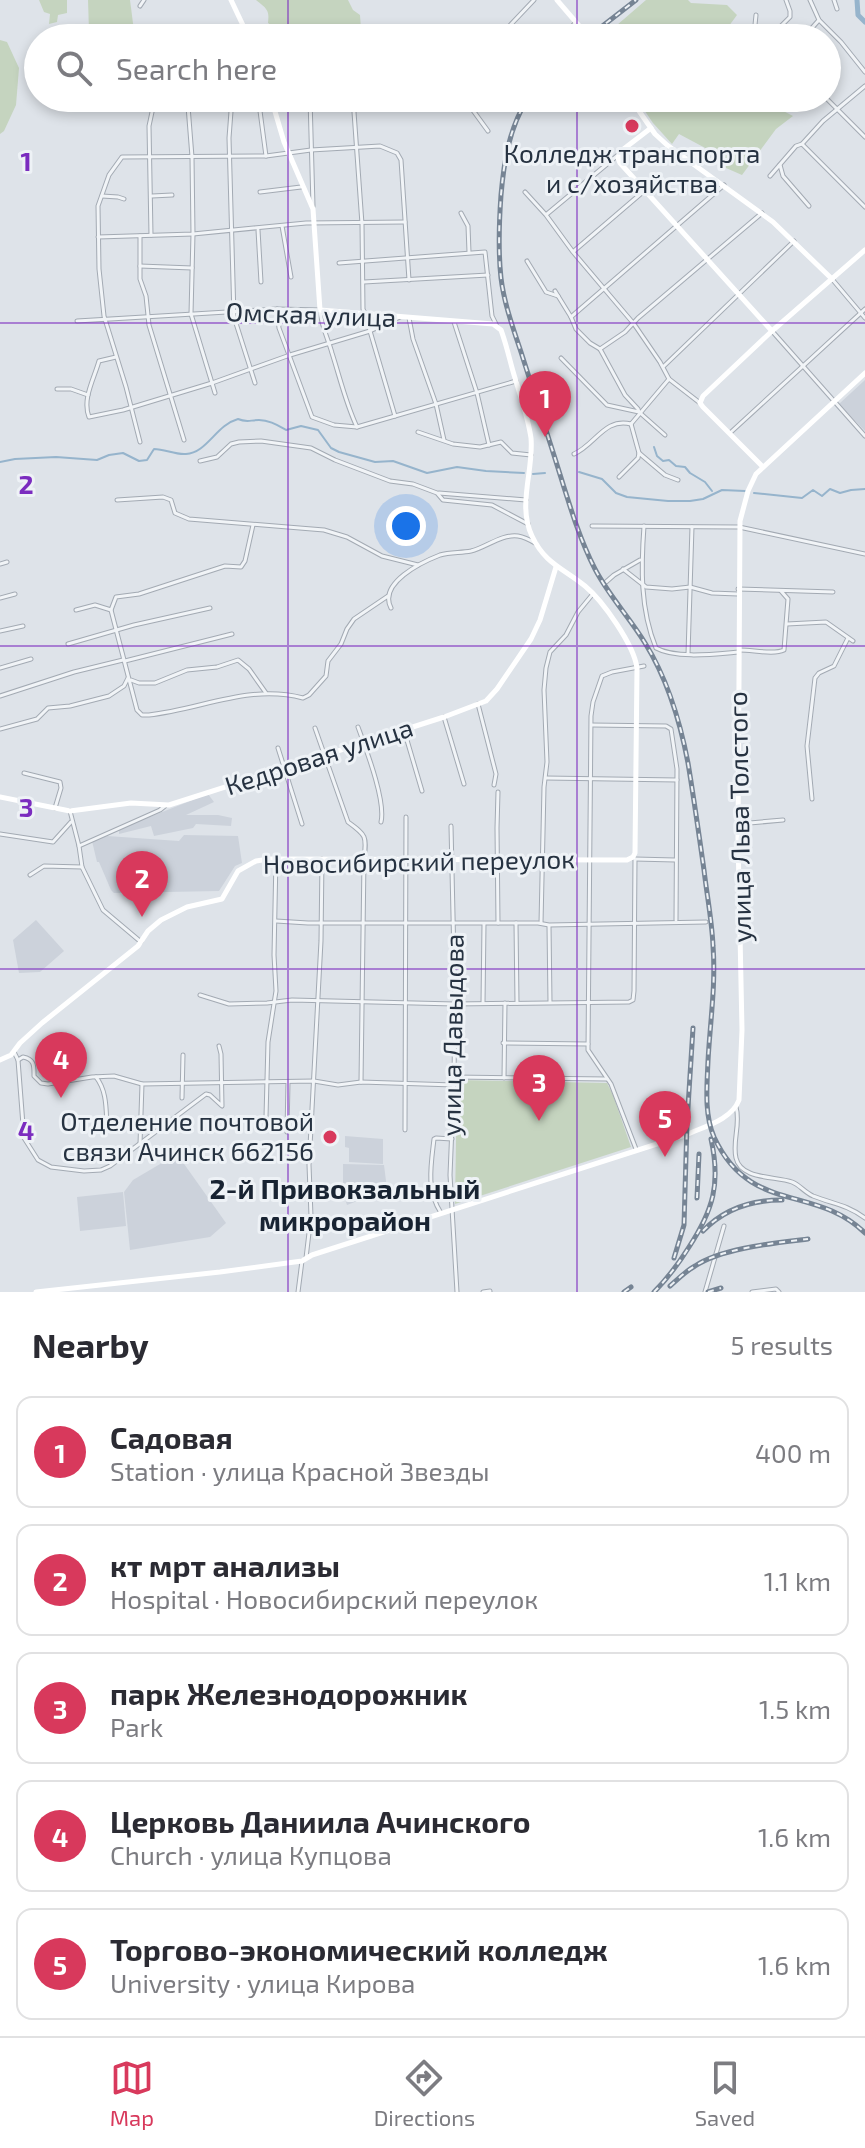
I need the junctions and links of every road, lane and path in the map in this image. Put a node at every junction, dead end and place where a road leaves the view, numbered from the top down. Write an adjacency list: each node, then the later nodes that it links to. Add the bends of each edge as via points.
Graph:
1 (144, 0): 8 (street)
2 (231, 0): 13 (main road)
3 (534, 0): 14 (street)
4 (557, 0): 12 (main road)
5 (786, 0): 16 (street, via 790,17)
6 (810, 0): 11 (street)
7 (834, 0): 9 (street)
8 (140, 6)
9 (837, 9)
10 (756, 15): 15 (street)
11 (819, 20): 17 (street); 18 (street)
12 (576, 22)
13 (242, 24)
14 (511, 24)
15 (755, 24)
16 (783, 24)
17 (815, 24)
18 (823, 24)
19 (841, 42): 20 (street)
20 (865, 72)
21 (865, 86): 22 (street)
22 (841, 106)
23 (151, 112): 43 (street)
24 (188, 112): 44 (street)
25 (230, 112): 45 (street)
26 (260, 112): 42 (street)
27 (273, 112): 40 (main road)
28 (310, 112): 39 (street)
29 (354, 112): 38 (street)
30 (474, 112): 35 (street)
31 (640, 112): 34 (main road)
32 (834, 112): 37 (street)
33 (840, 112): 36 (street)
34 (651, 128): 41 (main road); 48 (main road)
35 (488, 131)
36 (865, 137)
37 (802, 144): 46 (street); 58 (street)
38 (356, 147): 39 (street); 63 (street, via 387,147 397,153); 65 (street)
39 (311, 150): 40 (street); 59 (street)
40 (289, 154): 42 (street); 49 (main road)
41 (618, 155): 50 (main road); 62 (street)
42 (266, 156): 45 (street)
43 (149, 157): 44 (street); 54 (street, via 119,160); 55 (street)
44 (192, 157): 45 (street); 70 (street)
45 (230, 157): 69 (street)
46 (780, 165): 47 (street); 57 (street)
47 (770, 176)
48 (724, 185): 61 (main road); 67 (street)
49 (305, 187): 51 (street); 59 (main road)
50 (644, 191): 67 (main road); 77 (street)
51 (260, 192)
52 (525, 192): 62 (street)
53 (172, 195): 55 (street)
54 (102, 196): 56 (street); 73 (street)
55 (150, 196): 71 (street)
56 (124, 199)
57 (809, 206)
58 (865, 207)
59 (313, 209): 64 (main road)
60 (461, 213): 76 (street, via 468,226)
61 (762, 213): 74 (main road); 79 (street)
62 (546, 215): 77 (street)
63 (406, 222): 65 (street); 78 (street)
64 (315, 224): 65 (street); 66 (street); 96 (main road)
65 (362, 224): 80 (street)
66 (282, 225): 68 (street); 86 (street)
67 (676, 225): 79 (main road); 91 (street)
68 (258, 228): 69 (street); 89 (street)
69 (231, 231): 70 (street); 97 (street)
70 (193, 234): 71 (street); 84 (street)
71 (151, 235): 72 (street)
72 (140, 236): 73 (street); 83 (street)
73 (98, 237): 106 (street)
74 (794, 241): 87 (main road); 93 (street)
75 (865, 250): 87 (main road)
76 (469, 252): 78 (street); 85 (street, via 485,252)
77 (573, 252): 91 (street)
78 (407, 257): 80 (street); 88 (street)
79 (707, 259): 93 (main road); 109 (street)
80 (363, 260): 82 (street); 90 (street)
81 (527, 261): 94 (street, via 543,289)
82 (339, 263)
83 (139, 266): 84 (street); 101 (street)
84 (192, 268): 99 (street)
85 (488, 275): 88 (street); 110 (street)
86 (291, 277)
87 (832, 279): 98 (street); 112 (main road)
88 (409, 280): 90 (street)
89 (261, 282)
90 (364, 282): 100 (street)
91 (605, 289): 103 (street); 109 (street)
92 (555, 291): 94 (street)
93 (740, 295): 112 (main road); 119 (street)
94 (558, 296): 103 (street)
95 (277, 309): 96 (street, Омская улица); 97 (street, Омская улица); 115 (street)
96 (320, 310): 100 (main road, Омская улица); 113 (street)
97 (233, 311): 99 (street, Омская улица); 120 (street)
98 (863, 311): 105 (street); 118 (street)
99 (191, 314): 101 (street, Омская улица); 124 (street)
100 (365, 314): 102 (main road, Омская улица); 111 (street)
101 (147, 316): 106 (street, Омская улица); 130 (street)
102 (400, 317): 104 (main road, Омская улица); 111 (street)
103 (571, 317): 114 (street, via 576,329)
104 (409, 318): 107 (main road, Омская улица); 133 (street)
105 (865, 318)
106 (105, 319): 108 (street, Омская улица); 116 (street)
107 (453, 320): 110 (main road, Омская улица); 128 (street)
108 (77, 321)
109 (634, 324): 114 (street); 119 (street)
110 (496, 325): 123 (main road)
111 (370, 331): 113 (street); 136 (street)
112 (772, 331): 118 (street); 132 (main road)
113 (329, 343): 115 (street); 138 (street)
114 (600, 349): 135 (street)
115 (290, 355): 120 (street); 138 (street, via 313,418)
116 (116, 357): 129 (street, via 99,361); 134 (street)
117 (561, 358): 135 (street, via 607,405)
118 (804, 365): 131 (street); 140 (street)
119 (663, 367): 122 (street)
120 (251, 369): 124 (street); 125 (street)
121 (865, 373): 131 (main road)
122 (669, 379): 132 (street); 135 (street)
123 (516, 381): 128 (street); 149 (main road)
124 (212, 383): 127 (street); 130 (street)
125 (255, 383)
126 (57, 389): 129 (street)
127 (215, 393)
128 (477, 393): 133 (street); 146 (street)
129 (88, 395): 134 (street, via 89,417)
130 (171, 395): 134 (street); 143 (street)
131 (835, 402): 142 (street); 151 (main road)
132 (700, 403): 140 (main road)
133 (436, 404): 136 (street); 144 (street)
134 (131, 407): 145 (street)
135 (639, 412): 137 (street); 141 (street)
136 (395, 416): 138 (street)
137 (631, 424): 147 (street); 148 (street, via 612,423)
138 (357, 427)
139 (418, 432): 144 (street)
140 (730, 433): 151 (main road)
141 (665, 435)
142 (865, 436)
143 (184, 440)
144 (444, 440): 146 (street)
145 (140, 442)
146 (489, 445): 149 (street, via 501,442 512,453)
147 (639, 453): 152 (street); 153 (street)
148 (574, 454)
149 (531, 455): 156 (main road)
150 (200, 461): 154 (street, via 217,457 233,443 261,441 315,449 390,481)
151 (763, 467): 162 (main road, улица Льва Толстого, via 748,491)
152 (619, 477)
153 (678, 480)
154 (439, 493): 156 (street); 158 (street, via 443,500 495,506)
155 (117, 500): 157 (street, via 165,497 185,519)
156 (526, 500): 158 (main road)
157 (253, 525): 169 (street, via 324,530 382,556); 185 (street, via 241,567 225,566 116,597)
158 (528, 525): 163 (street); 164 (main road)
159 (592, 526): 160 (street)
160 (644, 526): 161 (street); 166 (street)
161 (692, 527): 162 (street); 174 (street)
162 (739, 527): 165 (street); 176 (main road, улица Льва Толстого)
163 (518, 536): 164 (street); 169 (street)
164 (537, 544): 170 (main road)
165 (865, 554)
166 (641, 560): 171 (street); 173 (street)
167 (7, 562): 168 (street)
168 (0, 564)
169 (418, 565): 180 (street, via 401,576)
170 (556, 567): 179 (main road); 201 (main road, Кедровая улица, via 531,639 497,689)
171 (623, 569): 172 (street); 173 (street)
172 (606, 582)
173 (642, 585): 174 (street); 193 (street, via 654,646)
174 (690, 587): 176 (street); 193 (street)
175 (781, 591): 176 (street); 177 (street); 186 (street, via 788,597)
176 (738, 592): 192 (main road, улица Льва Толстого)
177 (833, 592)
178 (15, 594): 181 (street)
179 (593, 594): 196 (main road, via 629,642); 214 (street, via 549,654 544,690)
180 (388, 596): 183 (street); 199 (street, via 354,619 328,661 326,676 309,695)
181 (0, 598)
182 (210, 608): 188 (street)
183 (391, 608)
184 (76, 610): 185 (street, via 95,605)
185 (111, 610): 188 (street)
186 (787, 624): 192 (street, via 783,652); 223 (street, via 826,622 850,640 834,666 815,678 807,746)
187 (23, 626): 189 (street)
188 (117, 629): 191 (street); 195 (street)
189 (0, 631)
190 (232, 634): 195 (street)
191 (68, 644)
192 (739, 651): 193 (street); 232 (main road, улица Льва Толстого)
193 (688, 654)
194 (31, 659): 197 (street)
195 (124, 661): 198 (street); 200 (street)
196 (640, 667): 203 (street, via 604,675 593,702); 204 (main road)
197 (0, 668)
198 (129, 678): 199 (street, via 155,683 238,660); 199 (street, via 139,714); 207 (street, via 109,696 48,708 37,719)
199 (266, 693)
200 (0, 696)
201 (478, 704): 202 (main road, Кедровая улица); 219 (street)
202 (444, 717): 208 (main road, Кедровая улица); 218 (street)
203 (592, 725): 204 (street); 215 (street)
204 (636, 726): 216 (main road); 217 (street, via 671,729)
205 (358, 727): 209 (street)
206 (315, 728): 211 (street)
207 (0, 729)
208 (404, 730): 209 (main road, Кедровая улица); 220 (street)
209 (364, 743): 211 (main road, Кедровая улица); 230 (street)
210 (278, 748): 212 (street)
211 (325, 756): 212 (main road, Кедровая улица); 239 (street, via 348,822 363,833)
212 (285, 768): 224 (main road, Кедровая улица); 231 (street)
213 (24, 773): 225 (street, via 60,782)
214 (546, 778): 215 (street); 242 (street)
215 (591, 779): 216 (street); 243 (street)
216 (636, 779): 217 (street); 237 (main road)
217 (677, 780): 244 (street)
218 (464, 784)
219 (494, 785)
220 (422, 791)
221 (498, 792): 241 (street)
222 (0, 797): 225 (main road, Кедровая улица)
223 (812, 799)
224 (165, 806): 226 (main road, Кедровая улица, via 131,803); 235 (street)
225 (55, 808): 226 (main road, Кедровая улица)
226 (70, 811): 229 (street)
227 (406, 817): 240 (street)
228 (783, 820): 232 (street)
229 (71, 822): 234 (street, via 51,843); 235 (street)
230 (381, 822)
231 (302, 824)
232 (738, 824): 295 (main road, улица Льва Толстого, via 742,1030)
233 (451, 826): 245 (street, улица Давыдова)
234 (0, 834)
235 (79, 846): 246 (street)
236 (276, 858): 238 (main road, Новосибирский переулок); 248 (street); 262 (main road, Новосибирский переулок, via 242,868 222,899 180,909 156,924)
237 (634, 858): 243 (main road, Новосибирский переулок); 244 (street, Новосибирский переулок); 249 (street)
238 (322, 859): 239 (main road, Новосибирский переулок); 252 (street)
239 (364, 859): 240 (main road, Новосибирский переулок); 253 (street)
240 (405, 860): 245 (main road, Новосибирский переулок); 254 (street)
241 (498, 860): 242 (main road, Новосибирский переулок); 245 (main road, Новосибирский переулок); 255 (street)
242 (543, 860): 243 (main road, Новосибирский переулок); 257 (street)
243 (590, 860): 258 (street)
244 (676, 860): 250 (street)
245 (451, 861): 259 (street, улица Давыдова)
246 (82, 867): 247 (street, via 44,866); 262 (street, via 103,910)
247 (30, 875)
248 (276, 921): 252 (street); 265 (street)
249 (635, 922): 250 (street); 258 (street); 272 (street, via 632,1001)
250 (676, 922): 251 (street)
251 (706, 922)
252 (320, 923): 253 (street); 264 (street)
253 (363, 923): 254 (street); 266 (street)
254 (406, 923): 259 (street); 268 (street)
255 (498, 923): 256 (street); 260 (street)
256 (516, 923): 257 (street); 271 (street)
257 (541, 923): 261 (street)
258 (589, 923): 261 (street); 272 (street)
259 (454, 924): 260 (street); 273 (street, улица Давыдова)
260 (484, 924): 269 (street)
261 (549, 925): 267 (street)
262 (141, 942): 277 (main road, Новосибирский переулок)
263 (200, 995): 265 (street, via 227,1004)
264 (317, 1001): 265 (street); 266 (street); 285 (street)
265 (275, 1002): 290 (street)
266 (362, 1002): 268 (street); 287 (street)
267 (550, 1002): 271 (street); 272 (street)
268 (407, 1003): 273 (street); 292 (street)
269 (483, 1003): 270 (street); 273 (street)
270 (505, 1003): 271 (street); 274 (street)
271 (517, 1003)
272 (589, 1003): 275 (street)
273 (455, 1004): 282 (street, улица Давыдова)
274 (503, 1043): 275 (street); 283 (street)
275 (588, 1044): 284 (street)
276 (219, 1046): 289 (street)
277 (14, 1052): 279 (main road, Новосибирский переулок); 280 (street)
278 (183, 1055): 288 (street)
279 (0, 1060)
280 (18, 1060): 281 (street, via 32,1061 41,1083); 301 (street, via 22,1133 43,1165 101,1170)
281 (96, 1077): 291 (street, via 117,1076); 297 (street, via 106,1098)
282 (454, 1077): 283 (street); 293 (street, улица Давыдова)
283 (504, 1078): 284 (street)
284 (608, 1079): 302 (street)
285 (314, 1081): 286 (street); 287 (street); 307 (street, via 311,1216)
286 (288, 1082): 290 (street); 299 (street)
287 (361, 1082): 292 (street)
288 (183, 1083): 289 (street); 291 (street); 294 (street)
289 (222, 1083): 290 (street); 301 (street, via 222,1106 206,1094)
290 (266, 1083): 296 (street)
291 (142, 1084): 301 (street)
292 (406, 1084): 293 (street); 298 (street)
293 (454, 1085): 300 (street, улица Давыдова)
294 (182, 1098)
295 (736, 1107): 302 (main road, via 704,1127); 305 (street, via 739,1164 753,1175 793,1182)
296 (266, 1117)
297 (107, 1126)
298 (405, 1130)
299 (287, 1132)
300 (452, 1139): 303 (street, улица Давыдова); 304 (street, via 434,1139 430,1186)
301 (140, 1144)
302 (636, 1149): 303 (main road)
303 (453, 1209): 304 (main road); 311 (street, улица Давыдова)
304 (441, 1213): 307 (main road)
305 (865, 1218)
306 (724, 1226): 313 (street)
307 (304, 1260): 309 (main road); 310 (street)
308 (490, 1291): 312 (street)
309 (36, 1292)
310 (298, 1292)
311 (457, 1292)
312 (483, 1292)
313 (705, 1292)
314 (752, 1292): 315 (street)
315 (779, 1292)

